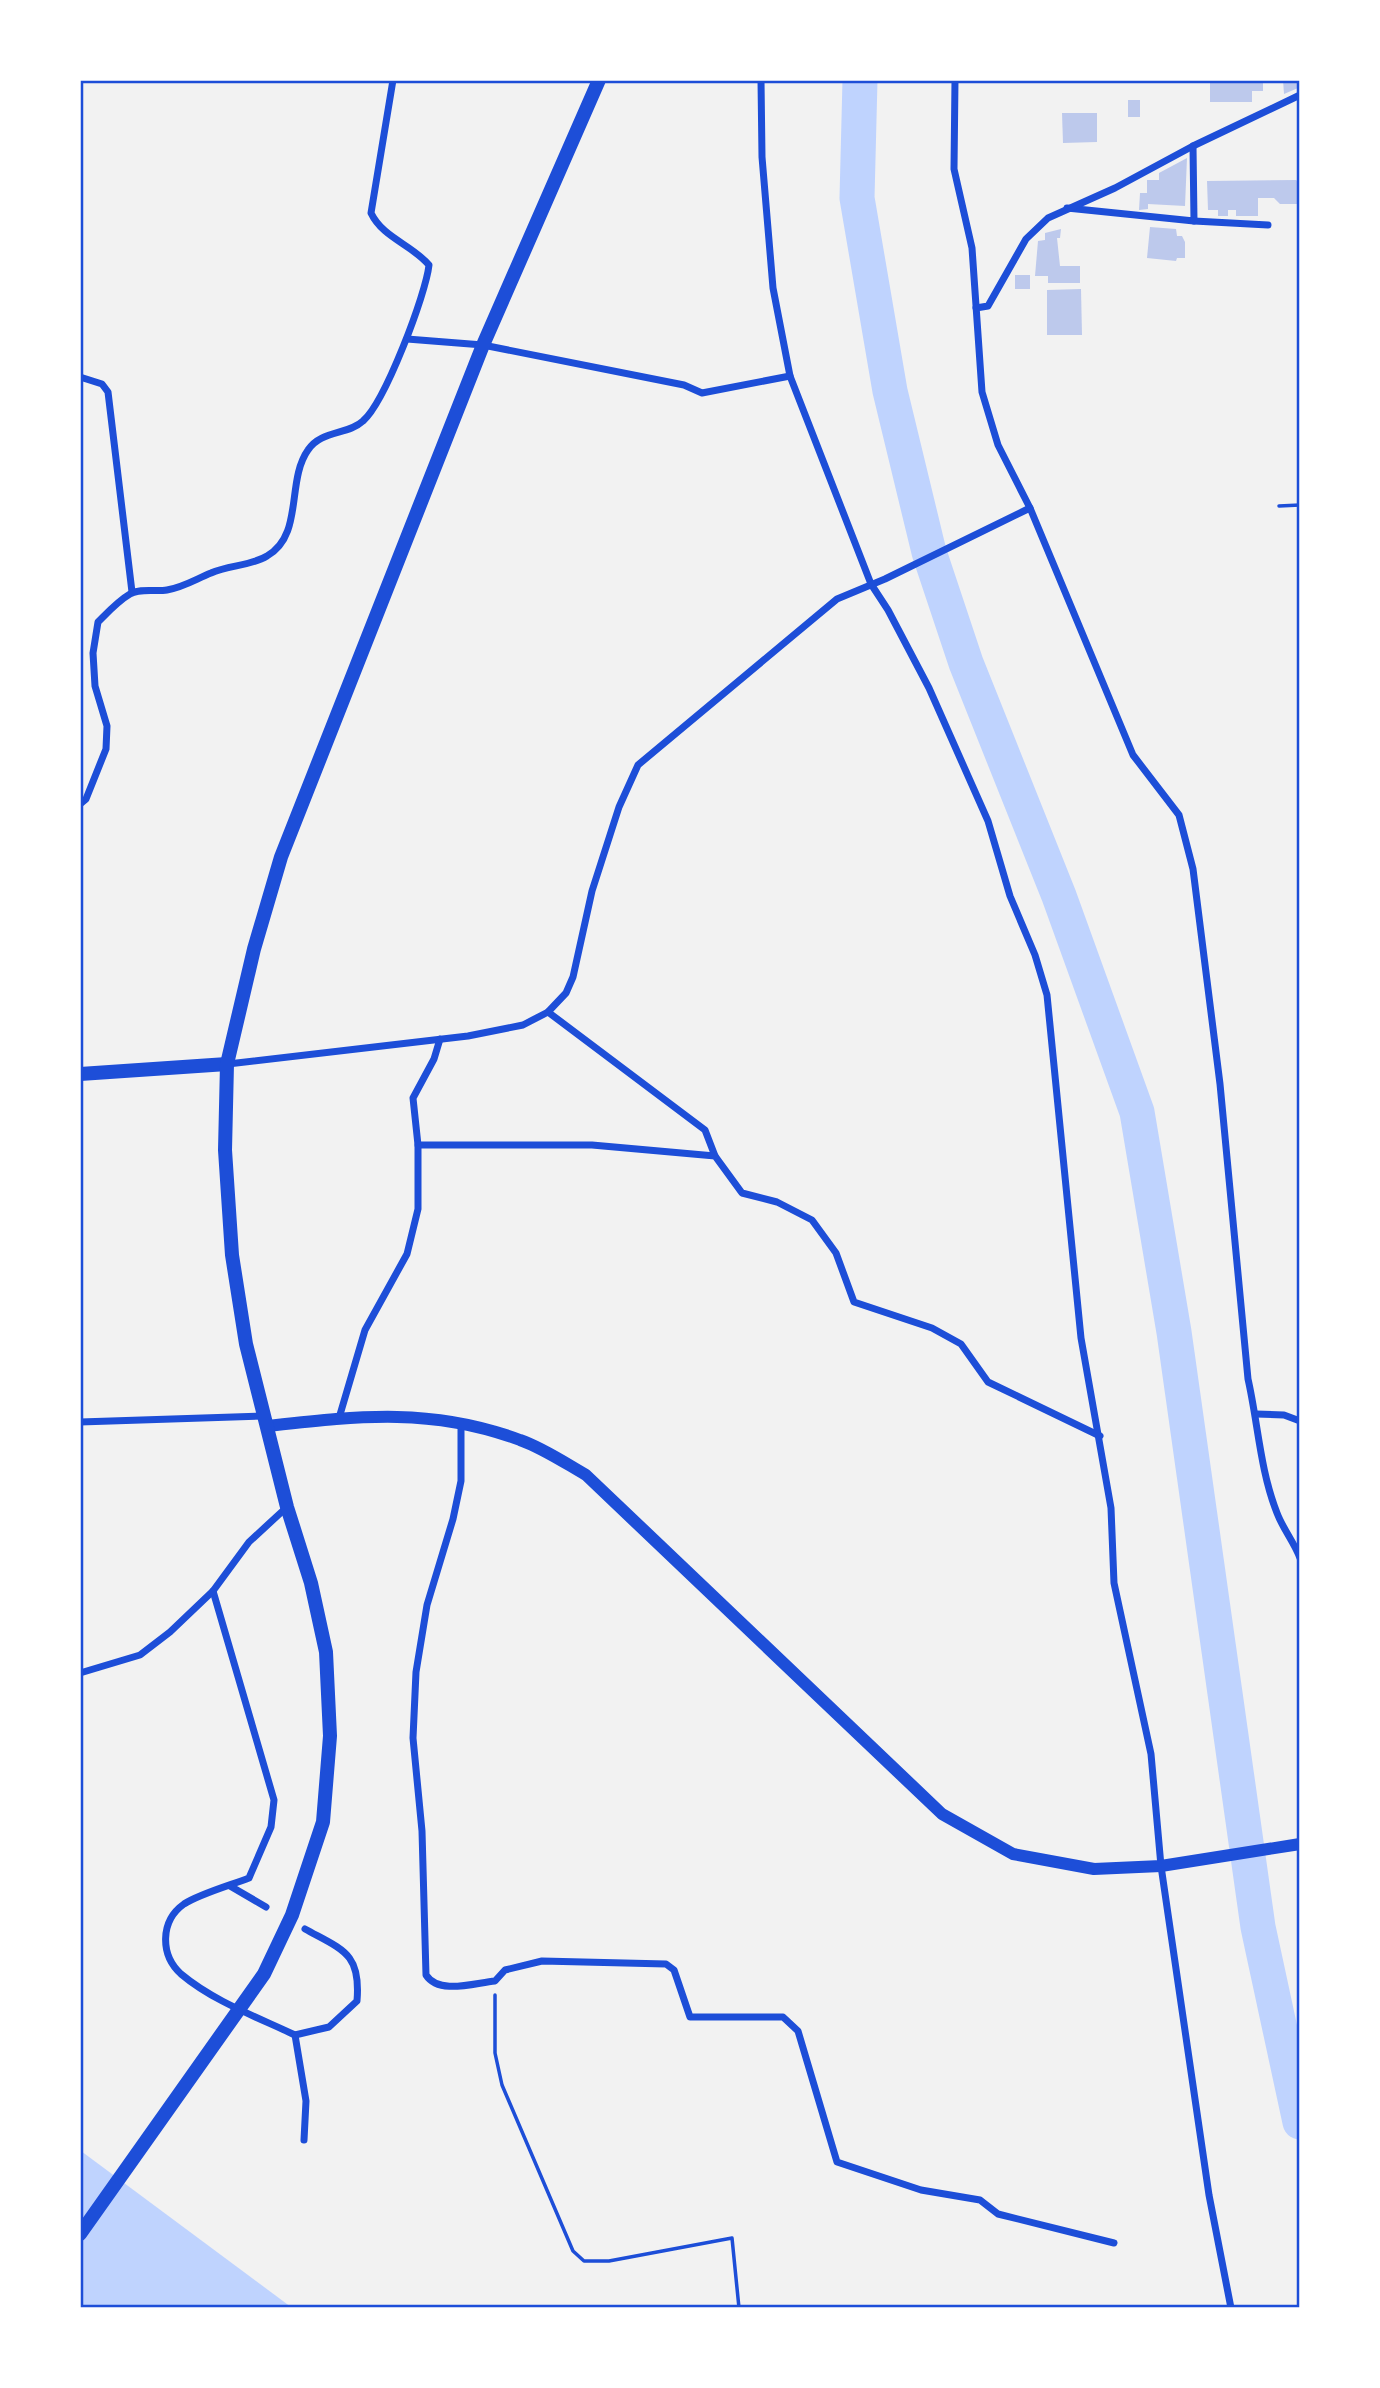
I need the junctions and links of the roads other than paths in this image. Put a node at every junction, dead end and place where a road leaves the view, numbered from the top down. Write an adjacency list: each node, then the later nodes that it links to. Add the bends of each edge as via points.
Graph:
1 (393, 80): 11 (street, via 371,213 378,228 418,252 429,265)
2 (599, 80): 12 (main road)
3 (761, 80): 13 (street, via 772,288)
4 (955, 80): 10 (street, via 954,169 972,248)
5 (1300, 95): 6 (street)
6 (1193, 146): 7 (street, via 1115,188); 8 (street)
7 (1066, 208): 8 (street); 10 (street, via 1026,240 988,306)
8 (1194, 221): 9 (street)
9 (1268, 225)
10 (976, 308): 15 (street, via 982,392 998,446)
11 (407, 338): 12 (street); 17 (street, via 363,422 319,439 307,450 281,545 267,557 212,572 193,583)
12 (484, 345): 13 (street, via 684,384 702,393); 21 (main road, via 281,858)
13 (790, 376): 16 (street)
14 (80, 377): 17 (street, via 102,384 108,393)
15 (1031, 508): 16 (street); 25 (street, via 1133,755 1179,815 1194,869 1248,1379)
16 (870, 584): 19 (street, via 838,599 638,765 592,891 573,977 566,993); 31 (street, via 929,688 988,821 1010,897 1047,995 1081,1338)
17 (132, 592): 18 (street, via 98,622 93,653 95,685 107,726 106,749)
18 (80, 804)
19 (548, 1012): 20 (street, via 523,1025); 24 (street, via 705,1130)
20 (440, 1039): 21 (street); 23 (street, via 413,1097)
21 (227, 1064): 22 (main road); 27 (main road, via 225,1150 232,1255 246,1344)
22 (80, 1074)
23 (418, 1145): 24 (street, via 592,1145); 26 (street, via 418,1209 407,1254 365,1330)
24 (715, 1156): 31 (street, via 742,1193 777,1202 812,1220 836,1254 854,1302 932,1328 961,1344 988,1382)
25 (1256, 1414): 28 (street); 33 (street, via 1258,1445 1277,1514)
26 (339, 1418): 27 (street); 30 (street, via 376,1414)
27 (266, 1421): 29 (street); 32 (main road)
28 (1300, 1421)
29 (80, 1422)
30 (461, 1422): 37 (street, via 522,1440 586,1475 942,1814 1013,1854 1094,1869); 44 (street, via 461,1481 427,1605 416,1672 413,1738 422,1831 426,1975 431,1982 443,1986 495,1981 505,1970 541,1961 666,1964 674,1970 690,2017 783,2017 798,2031 837,2162 922,2190 980,2200 998,2214)
31 (1100, 1436): 37 (street, via 1111,1508 1114,1583 1151,1754)
32 (287, 1507): 34 (street, via 249,1542); 43 (main road, via 326,1652 330,1736 323,1822 292,1915 264,1974)
33 (1300, 1558)
34 (212, 1591): 35 (street, via 140,1655); 38 (street, via 274,1800 271,1827 249,1878)
35 (80, 1673)
36 (1300, 1844): 37 (street)
37 (1161, 1866): 45 (street, via 1209,2195)
38 (230, 1886): 39 (street); 41 (street, via 184,1905 166,1925 164,1943 179,1972 207,1992)
39 (266, 1906)
40 (305, 1929): 41 (street, via 351,1957 359,1978 357,2001 329,2027)
41 (295, 2035): 42 (street, via 306,2101)
42 (304, 2140)
43 (80, 2234)
44 (1114, 2243)
45 (1231, 2308)

